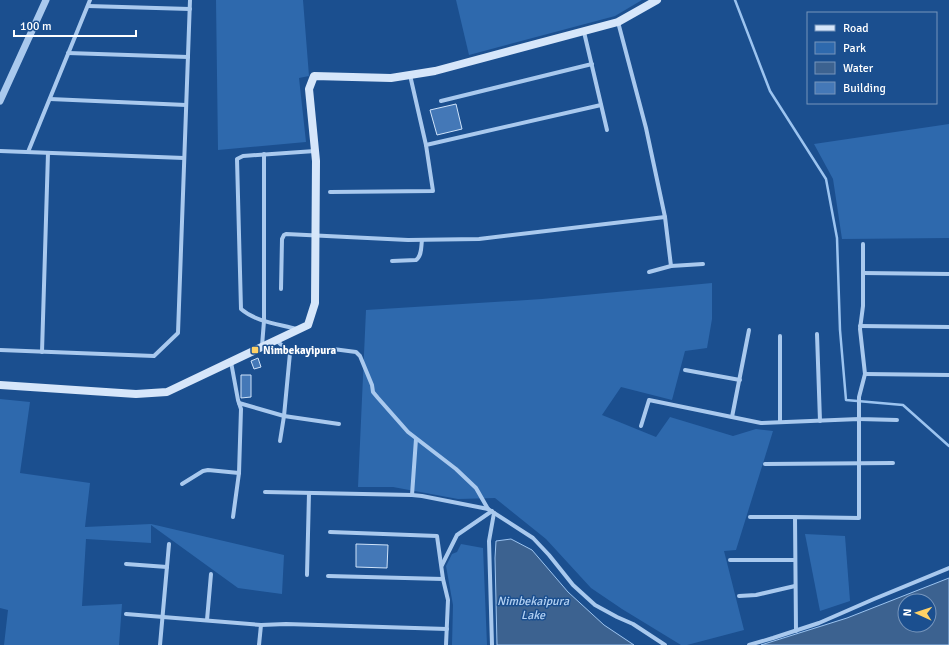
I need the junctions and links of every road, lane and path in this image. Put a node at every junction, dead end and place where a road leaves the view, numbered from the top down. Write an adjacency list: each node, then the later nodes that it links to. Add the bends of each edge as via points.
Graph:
1 (46, 0): 14 (street)
2 (90, 0): 5 (street)
3 (190, 0): 6 (street)
4 (657, 0): 7 (main road)
5 (88, 6): 6 (street); 9 (street)
6 (190, 9): 10 (street)
7 (618, 22): 8 (main road); 27 (street, via 646,128)
8 (584, 32): 11 (street); 12 (main road, via 435,71)
9 (68, 53): 10 (street); 13 (street)
10 (188, 57): 16 (street)
11 (592, 64): 15 (street); 17 (street)
12 (410, 74): 19 (street); 21 (main road, via 391,78 314,76 309,89)
13 (50, 99): 16 (street); 22 (street)
14 (0, 101)
15 (441, 101)
16 (186, 105): 25 (street)
17 (601, 105): 18 (street); 19 (street)
18 (607, 130)
19 (426, 145): 26 (street, via 433,191)
20 (0, 151): 22 (street)
21 (316, 151): 24 (street); 28 (main road)
22 (28, 152): 23 (street)
23 (48, 153): 25 (street); 48 (street)
24 (264, 154): 38 (street); 38 (street, via 237,159 241,309)
25 (184, 158): 48 (street, via 178,333 154,356)
26 (330, 192)
27 (665, 217): 29 (street, via 479,239); 33 (street)
28 (316, 235): 29 (street); 37 (street, via 284,235); 41 (main road, via 315,303 308,325)
29 (422, 240): 31 (street, via 418,259)
30 (863, 244): 35 (street)
31 (392, 261)
32 (703, 264): 33 (street)
33 (671, 266): 34 (street)
34 (649, 272)
35 (863, 273): 36 (street); 39 (street)
36 (949, 274)
37 (281, 289)
38 (264, 321): 41 (street); 46 (street)
39 (860, 326): 40 (street); 52 (street)
40 (949, 327)
41 (299, 329): 45 (main road)
42 (749, 330): 54 (street)
43 (817, 334): 61 (street)
44 (780, 336): 62 (street)
45 (276, 340): 46 (main road); 49 (street)
46 (262, 346): 50 (main road)
47 (0, 350): 48 (street)
48 (42, 352)
49 (290, 353): 57 (street); 65 (street, via 318,349 356,352 360,356 374,392)
50 (231, 362): 55 (main road, via 167,392 136,394); 56 (street)
51 (685, 370): 54 (street)
52 (865, 374): 53 (street); 59 (street, via 859,398)
53 (949, 375)
54 (740, 380): 58 (street)
55 (0, 385)
56 (239, 403): 57 (street); 70 (street)
57 (284, 416): 63 (street); 66 (street)
58 (732, 417): 62 (street, via 761,423); 64 (street, via 648,400)
59 (859, 419): 60 (street); 61 (street); 67 (street)
60 (897, 420)
61 (820, 421): 62 (street)
62 (780, 422)
63 (339, 424)
64 (642, 426)
65 (416, 439): 74 (street); 75 (street, via 456,469 476,488)
66 (280, 441)
67 (859, 463): 68 (street); 69 (street); 78 (street, via 859,518)
68 (893, 463)
69 (765, 464)
70 (239, 473): 71 (street, via 208,470); 76 (street)
71 (182, 484)
72 (265, 492): 73 (street)
73 (309, 493): 74 (street); 88 (street)
74 (412, 495): 75 (street)
75 (492, 511): 84 (street, via 457,535); 102 (street, via 489,540); 103 (street, via 533,538 573,585 595,606 633,624)
76 (233, 517)
77 (750, 517): 78 (street)
78 (795, 517): 82 (street)
79 (330, 532): 84 (street, via 437,536)
80 (168, 544): 85 (street)
81 (730, 560): 82 (street)
82 (795, 560): 91 (street)
83 (126, 564): 85 (street)
84 (441, 566): 90 (street)
85 (167, 567): 94 (street)
86 (949, 568): 98 (street)
87 (211, 574): 95 (street)
88 (307, 575)
89 (328, 576): 90 (street)
90 (443, 579): 97 (street, via 448,600)
91 (795, 586): 92 (street, via 756,595); 98 (street)
92 (739, 596)
93 (126, 614): 94 (street)
94 (163, 617): 95 (street); 99 (street)
95 (207, 620): 96 (street)
96 (261, 625): 97 (street); 100 (street)
97 (447, 629): 101 (street)
98 (796, 631): 104 (street)
99 (160, 645)
100 (259, 645)
101 (446, 645)
102 (492, 645)
103 (665, 645)
104 (749, 645)

